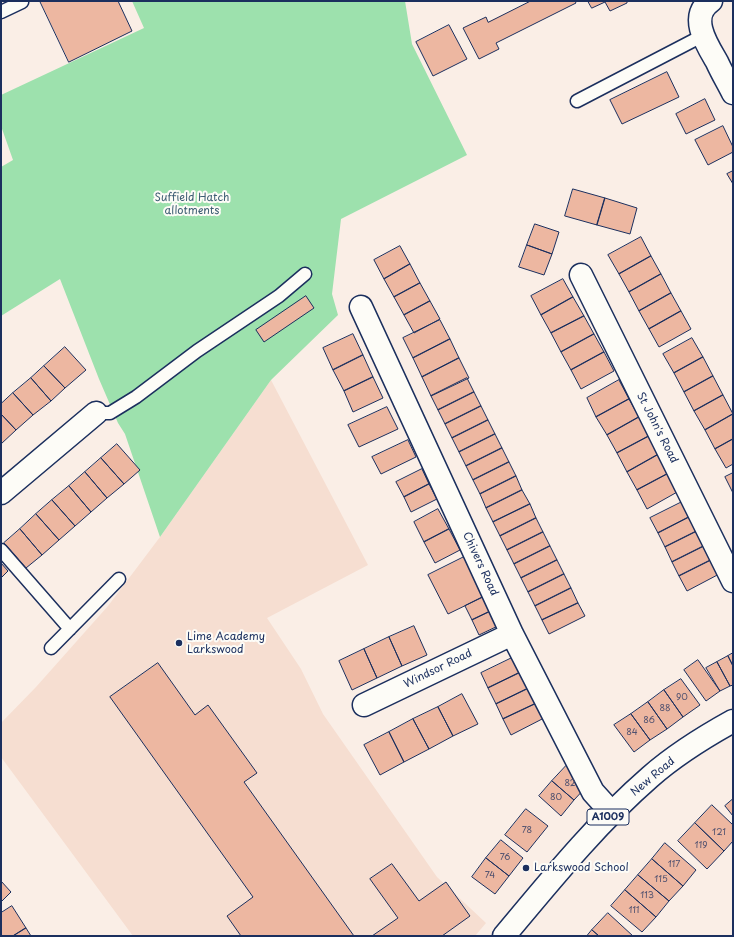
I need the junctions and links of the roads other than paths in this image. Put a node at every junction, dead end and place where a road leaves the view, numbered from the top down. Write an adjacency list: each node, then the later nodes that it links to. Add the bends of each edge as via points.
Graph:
1 (711, 1): 4 (street, via 705,5 700,17)
2 (22, 2): 3 (lane)
3 (1, 12)
4 (702, 36): 5 (street); 6 (lane)
5 (733, 93)
6 (577, 102)
7 (305, 274): 10 (lane, via 279,296 136,397 110,413)
8 (580, 275): 14 (street, St John's Road)
9 (361, 306): 16 (street, Chivers Road)
10 (96, 414): 11 (street)
11 (1, 493)
12 (1, 550): 15 (lane)
13 (120, 579): 15 (lane)
14 (733, 581)
15 (70, 629): 17 (lane)
16 (512, 634): 18 (street, Windsor Road); 20 (street, Chivers Road, via 593,792)
17 (51, 648)
18 (364, 705)
19 (733, 721): 20 (street, New Road / A1009, via 688,748 651,776)
20 (612, 813): 21 (street, New Road / A1009, via 552,878)
21 (504, 936)

